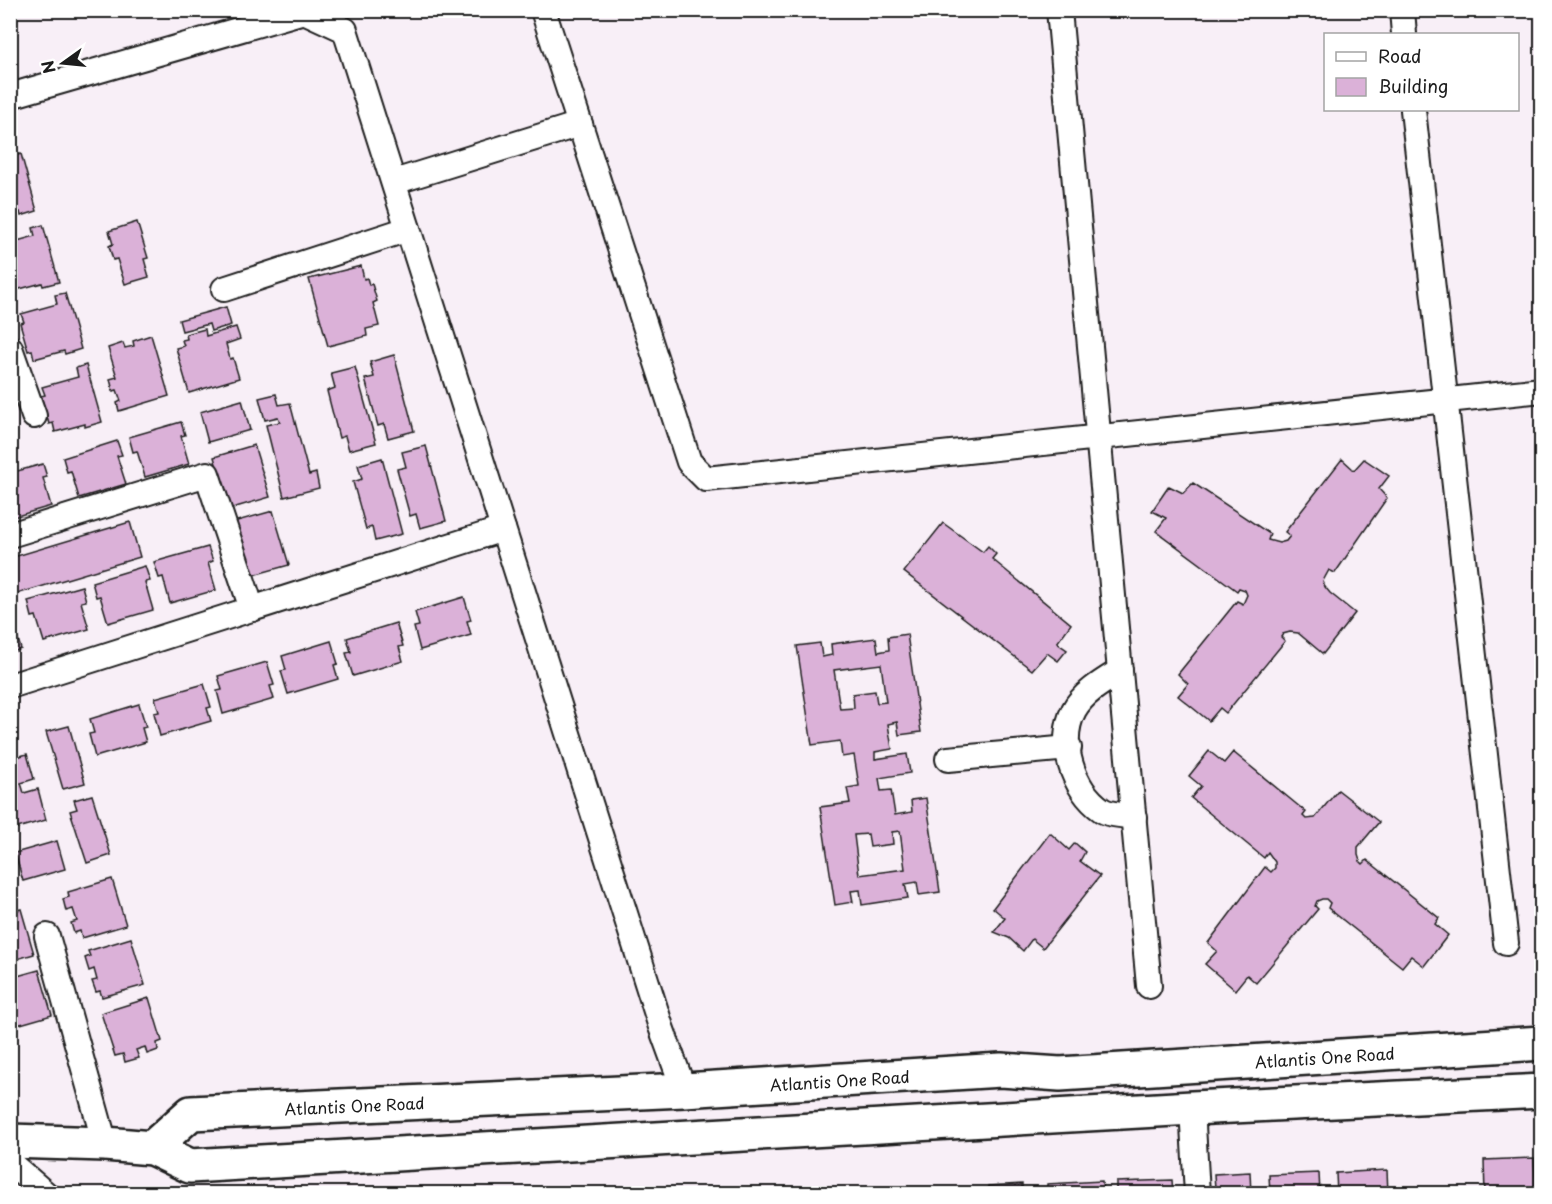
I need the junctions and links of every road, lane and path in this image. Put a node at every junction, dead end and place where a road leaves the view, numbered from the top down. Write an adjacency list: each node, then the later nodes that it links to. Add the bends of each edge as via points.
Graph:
1 (543, 10): 7 (street)
2 (1059, 10): 15 (street)
3 (1402, 10): 4 (street)
4 (1404, 33)
5 (10, 96): 8 (street, via 304,11 345,30)
6 (1413, 111): 13 (street)
7 (580, 124): 8 (street); 15 (street, via 689,462 706,479)
8 (394, 182): 9 (street)
9 (408, 229): 10 (street); 16 (street)
10 (224, 289)
11 (10, 348): 14 (street)
12 (1542, 390): 13 (street)
13 (1445, 401): 15 (street); 25 (street)
14 (34, 416)
15 (1097, 438): 19 (street)
16 (503, 529): 18 (street); 28 (street)
17 (10, 535): 18 (street, via 207,474)
18 (252, 609): 20 (street)
19 (1120, 670): 21 (street, via 1092,689 1074,709 1067,731); 23 (street)
20 (10, 686)
21 (1069, 748): 22 (street); 23 (street, via 1069,762 1082,789 1103,812)
22 (948, 759)
23 (1134, 817): 26 (street)
24 (47, 936): 32 (street)
25 (1506, 943)
26 (1149, 986)
27 (1542, 1043): 28 (street, Atlantis One Road, via 1060,1074 1000,1070)
28 (684, 1090): 33 (street, Atlantis One Road, via 191,1113)
29 (1542, 1091): 30 (street)
30 (1192, 1108): 33 (street, via 190,1166); 36 (street)
31 (10, 1141): 32 (street)
32 (105, 1144): 33 (street)
33 (152, 1148)
34 (10, 1163): 35 (street)
35 (46, 1194)
36 (1197, 1194)

